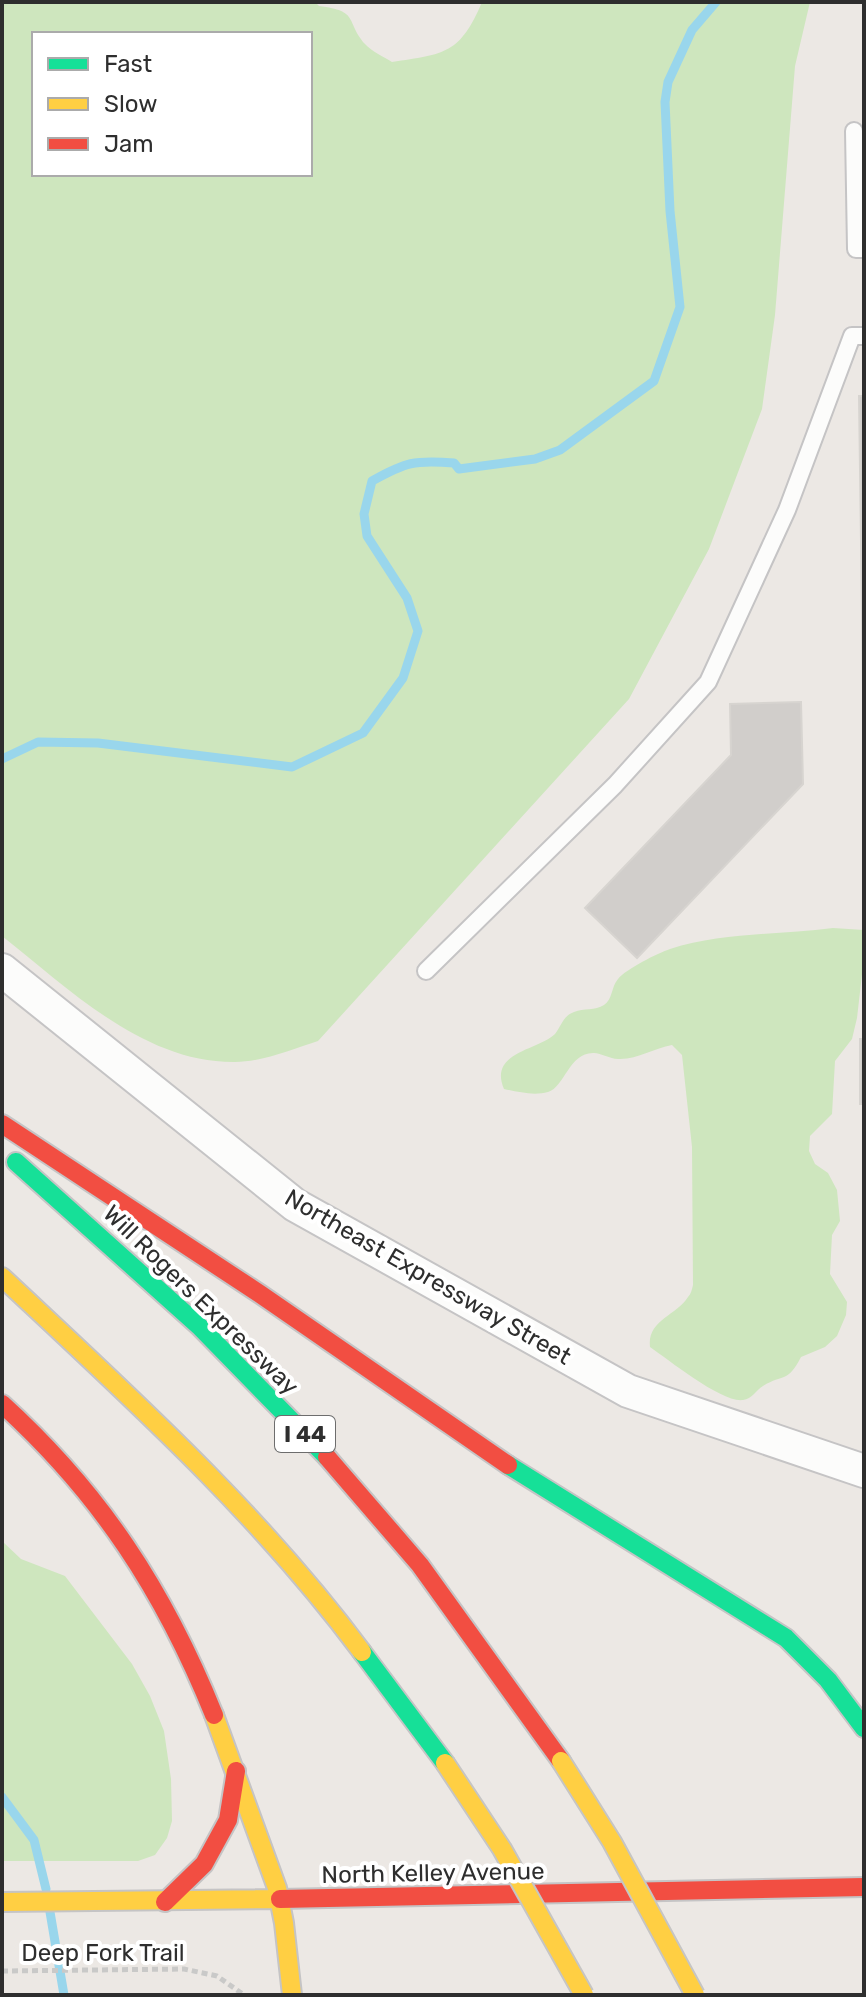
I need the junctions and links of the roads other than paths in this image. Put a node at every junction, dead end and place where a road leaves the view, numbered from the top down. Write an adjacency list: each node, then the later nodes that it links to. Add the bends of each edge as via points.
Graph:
1 (854, 131): 2 (lane, via 856,249)
2 (864, 249)
3 (864, 336): 5 (lane, via 852,336 787,510 708,682 615,785)
4 (2, 970): 10 (street, Northeast Expressway Street, via 295,1205 628,1391)
5 (426, 971)
6 (2, 1124): 11 (main road, via 522,1474 786,1638 818,1665)
7 (2, 1150): 19 (main road, Will Rogers Expressway / I 44, bridge, via 175,1302 370,1504 436,1585 561,1761 612,1842)
8 (2, 1277): 18 (main road, bridge, via 246,1511 338,1619 502,1849)
9 (2, 1404): 12 (main road, via 46,1444 158,1595 196,1669)
10 (864, 1471)
11 (864, 1728)
12 (236, 1771): 14 (main road); 16 (main road, via 228,1820 204,1864)
13 (864, 1887): 14 (main road, North Kelley Avenue)
14 (280, 1899): 16 (main road, North Kelley Avenue); 17 (main road)
15 (2, 1902): 16 (main road, North Kelley Avenue)
16 (165, 1902)
17 (292, 1995)
18 (584, 1995)
19 (695, 1995)

